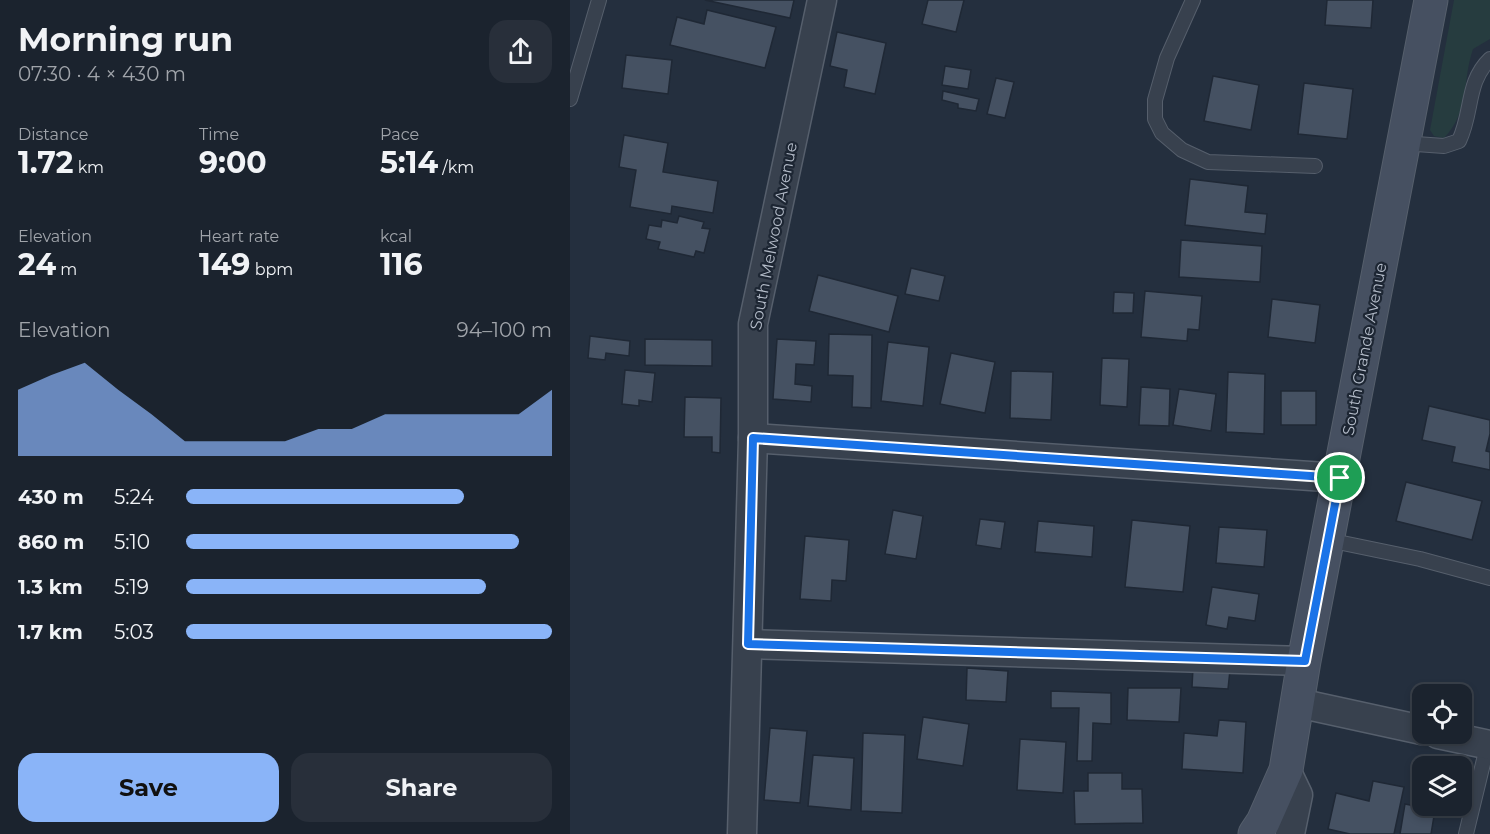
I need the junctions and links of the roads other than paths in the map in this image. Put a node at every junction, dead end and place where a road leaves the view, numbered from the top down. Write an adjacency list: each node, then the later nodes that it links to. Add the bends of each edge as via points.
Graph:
1 (599, 0): 6 (lane)
2 (822, 0): 9 (street, South Melwood Avenue, via 753,324)
3 (1193, 0): 8 (lane, via 1167,58 1155,100 1155,119 1162,133 1182,150 1208,162)
4 (1431, 0): 7 (main road, South Grande Avenue)
5 (1490, 59): 7 (lane, via 1474,84 1459,141 1444,146)
6 (570, 99)
7 (1402, 143): 10 (main road, South Grande Avenue)
8 (1315, 166)
9 (753, 438): 10 (street); 13 (street, South Melwood Avenue)
10 (1340, 478): 11 (main road, South Grande Avenue)
11 (1328, 540): 12 (lane); 14 (main road, South Grande Avenue)
12 (1490, 578)
13 (748, 644): 14 (street); 20 (street, South Melwood Avenue)
14 (1305, 661): 15 (main road, South Grande Avenue)
15 (1298, 703): 16 (street); 19 (main road, South Grande Avenue)
16 (1412, 728)
17 (1472, 739): 18 (street)
18 (1489, 741): 23 (lane)
19 (1286, 770): 21 (main road, South Grande Avenue); 22 (street, via 1298,795)
20 (742, 834)
21 (1255, 834)
22 (1290, 834)
23 (1466, 834)

